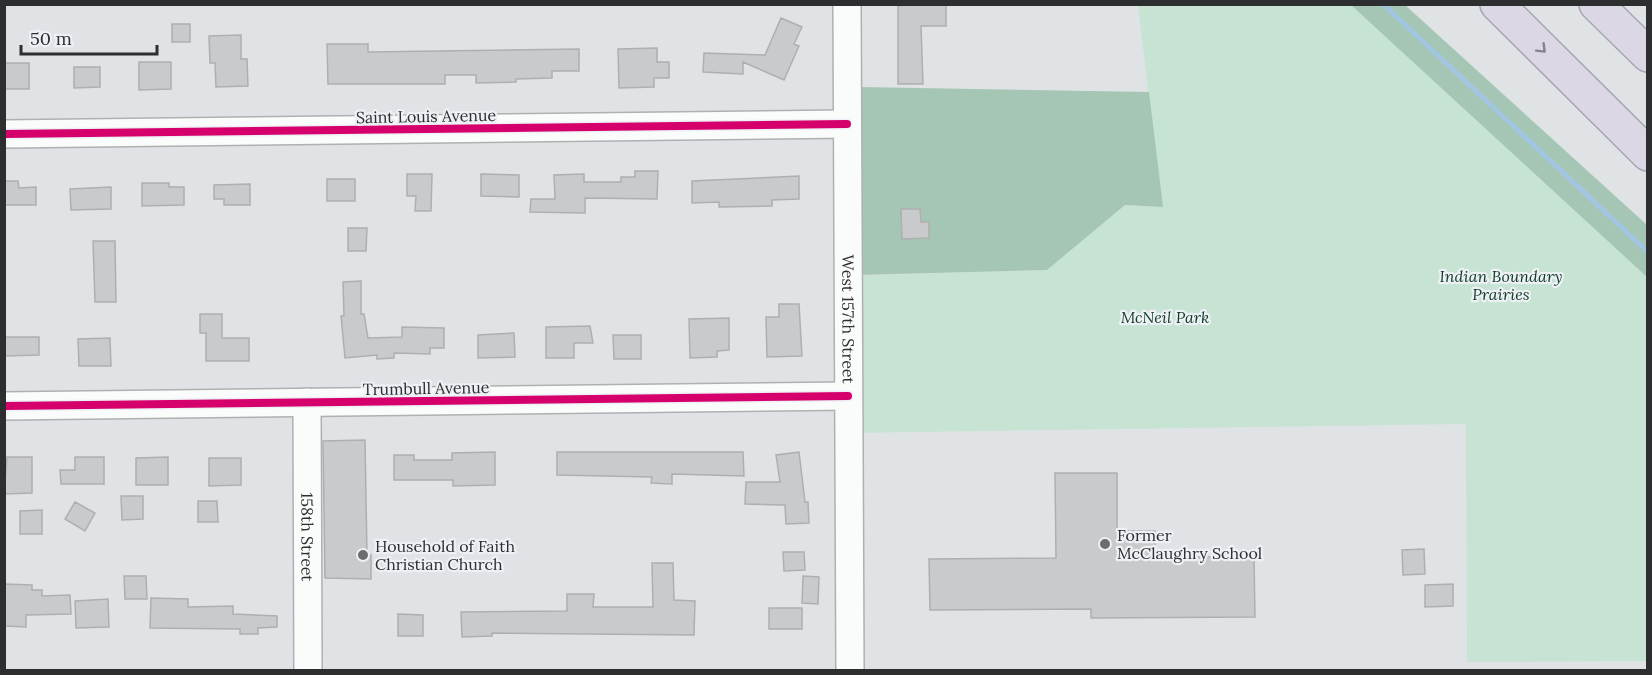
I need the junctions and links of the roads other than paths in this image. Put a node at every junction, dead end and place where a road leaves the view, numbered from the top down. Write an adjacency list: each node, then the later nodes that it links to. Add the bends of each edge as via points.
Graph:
1 (847, 4): 6 (street, West 157th Street)
2 (1596, 4): 5 (highway)
3 (1611, 4): 5 (highway)
4 (1498, 6): 8 (highway, one-way to 8)
5 (1647, 53)
6 (847, 124): 7 (street, Saint Louis Avenue); 9 (street, West 157th Street)
7 (4, 135)
8 (1647, 154)
9 (848, 396): 10 (street, Trumbull Avenue); 13 (street, West 157th Street)
10 (307, 402): 11 (street, Trumbull Avenue); 12 (street, 158th Street)
11 (4, 406)
12 (308, 670)
13 (850, 670)

